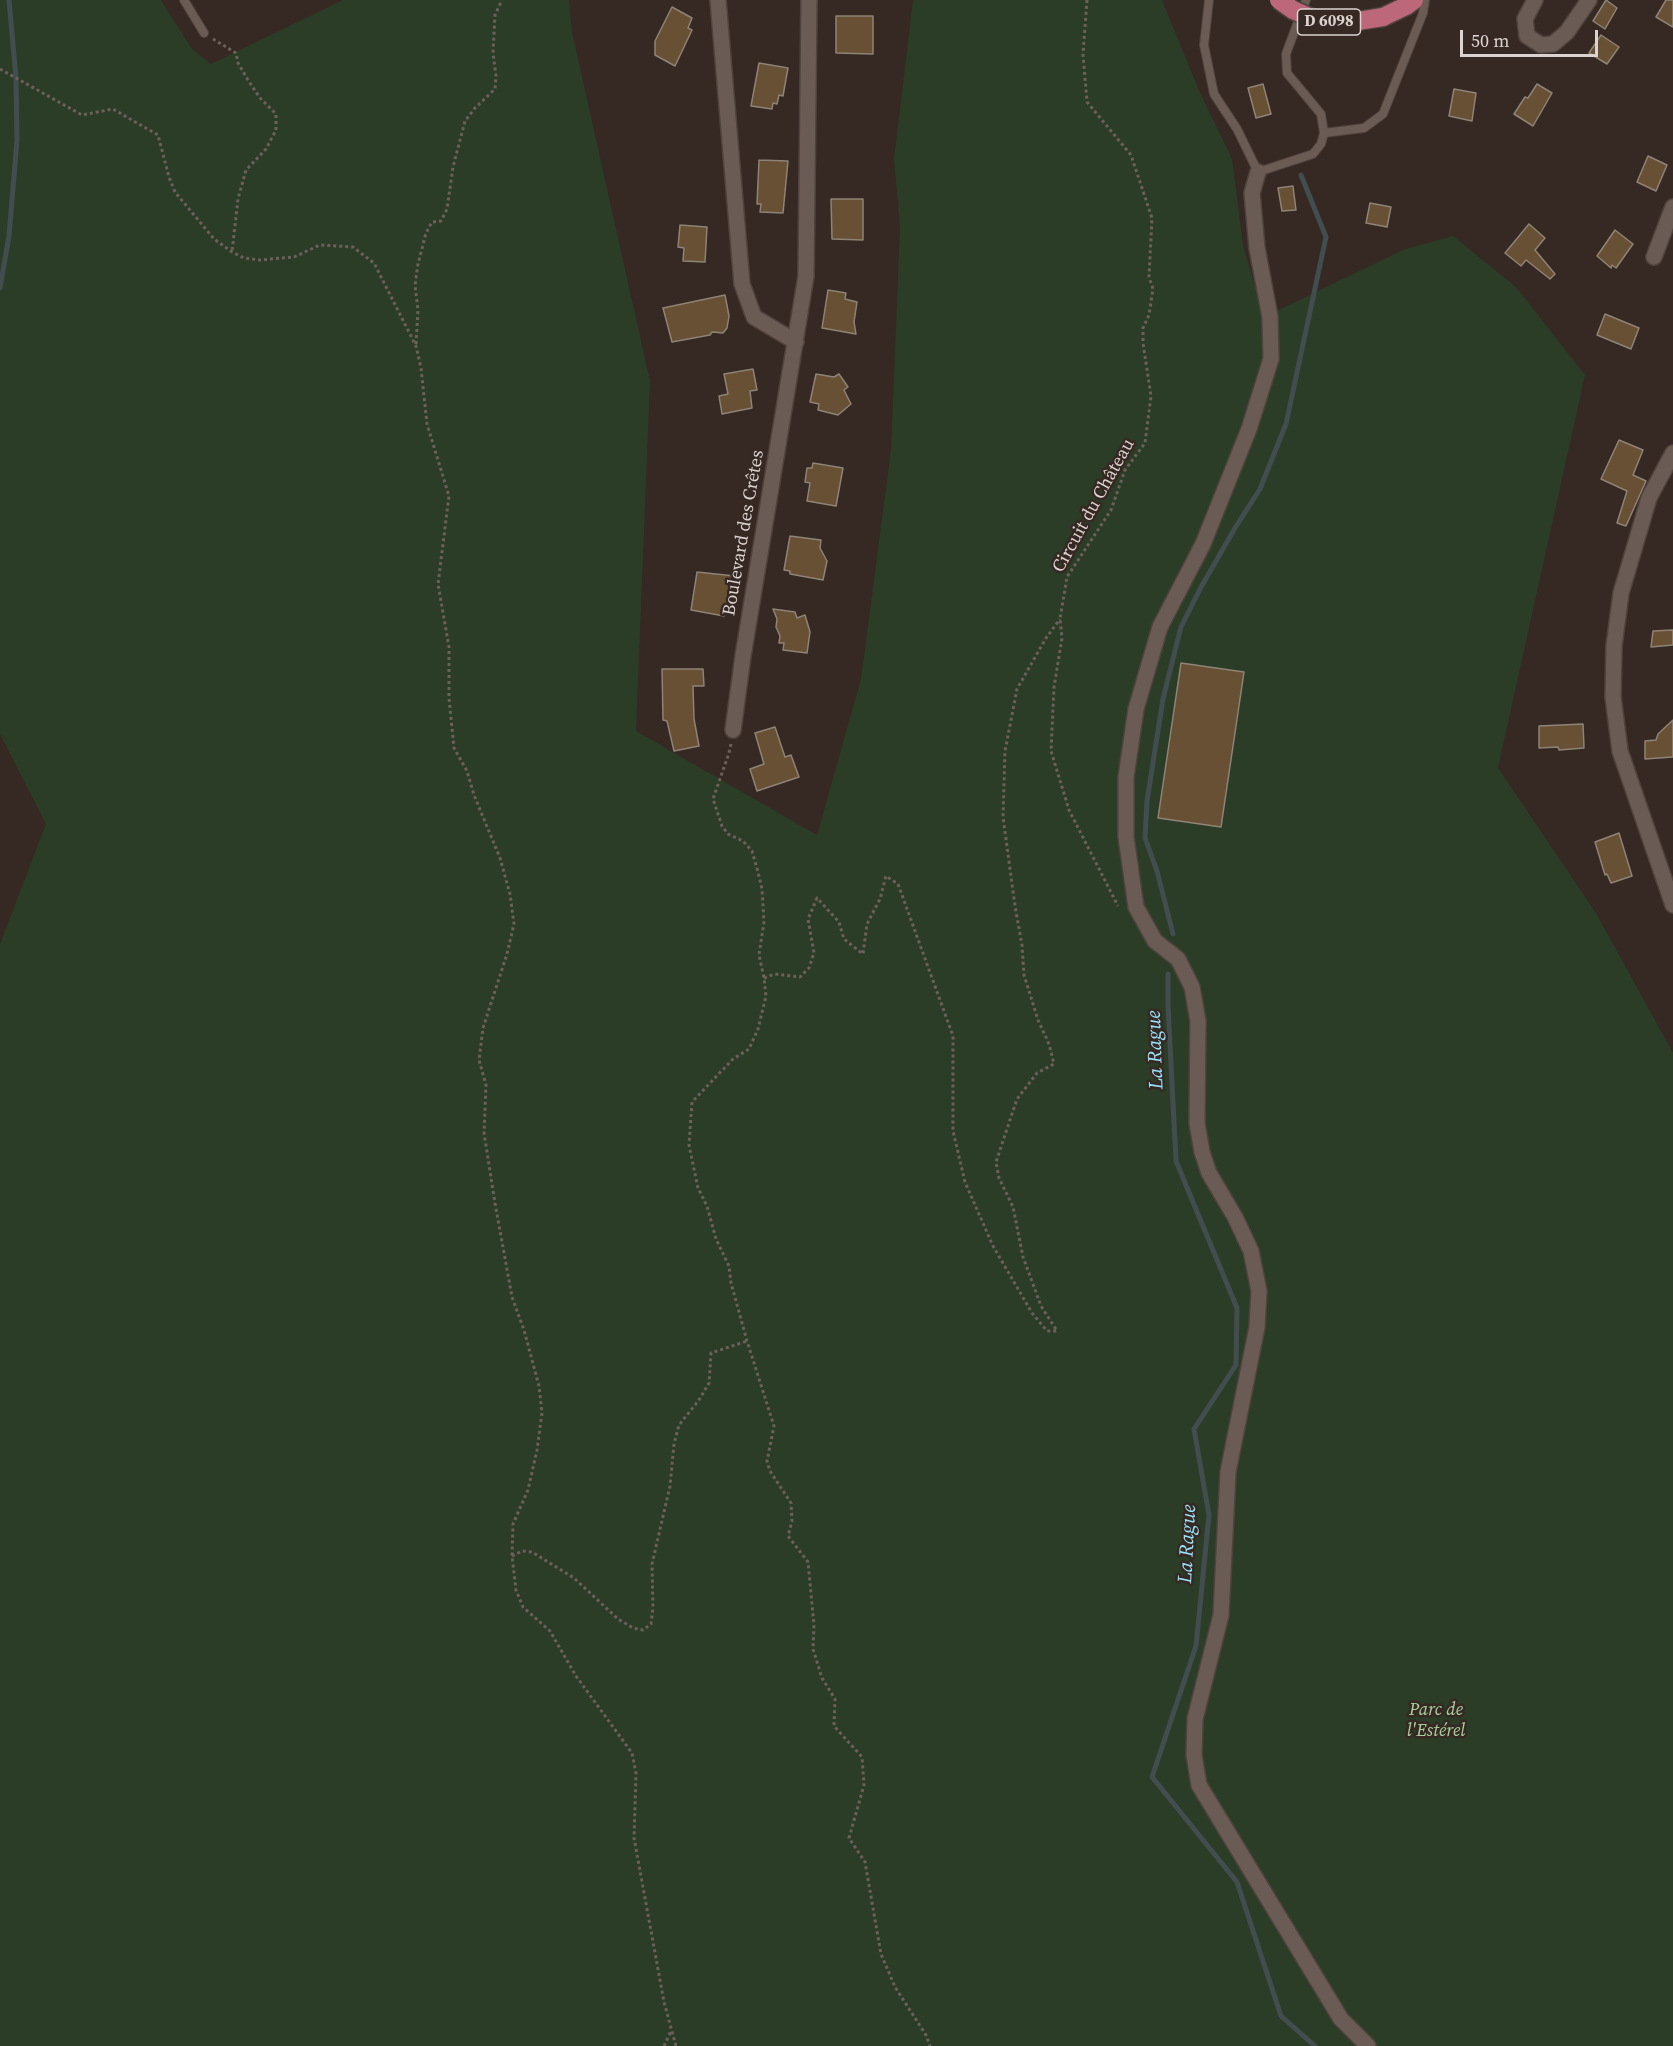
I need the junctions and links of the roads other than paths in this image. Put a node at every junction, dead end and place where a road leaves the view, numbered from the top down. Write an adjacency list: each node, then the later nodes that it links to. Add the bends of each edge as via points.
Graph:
1 (184, 0): 11 (lane)
2 (718, 0): 16 (street, via 742,284 754,317)
3 (809, 0): 16 (street, Boulevard des Crêtes, via 806,276)
4 (1209, 0): 13 (lane, via 1204,45 1214,94)
5 (1280, 0): 7 (main road, D 6098, bridge, via 1316,20 1339,24 1383,17)
6 (1306, 0): 12 (lane, via 1286,54 1287,73 1321,114)
7 (1414, 0)
8 (1425, 0): 12 (lane, via 1424,13 1383,114 1364,128)
9 (1535, 0): 10 (street, via 1525,19 1527,36 1541,45 1553,44 1567,32)
10 (1589, 0)
11 (204, 33)
12 (1324, 133): 13 (lane, via 1313,154)
13 (1258, 172): 20 (street, via 1252,193 1270,317 1271,359 1250,429 1203,544 1160,627 1136,709 1126,777 1126,837 1136,907 1155,941 1178,959 1192,987 1198,1021 1197,1123 1202,1152 1209,1173 1251,1251 1259,1291 1257,1327 1228,1472 1221,1616 1195,1719 1194,1755 1199,1785 1341,2019)
14 (1673, 207): 15 (street)
15 (1654, 257)
16 (796, 342): 18 (street, Boulevard des Crêtes)
17 (1673, 453): 19 (street, via 1649,498 1621,593 1612,698 1620,751)
18 (733, 730)
19 (1673, 905)
20 (1368, 2046)

